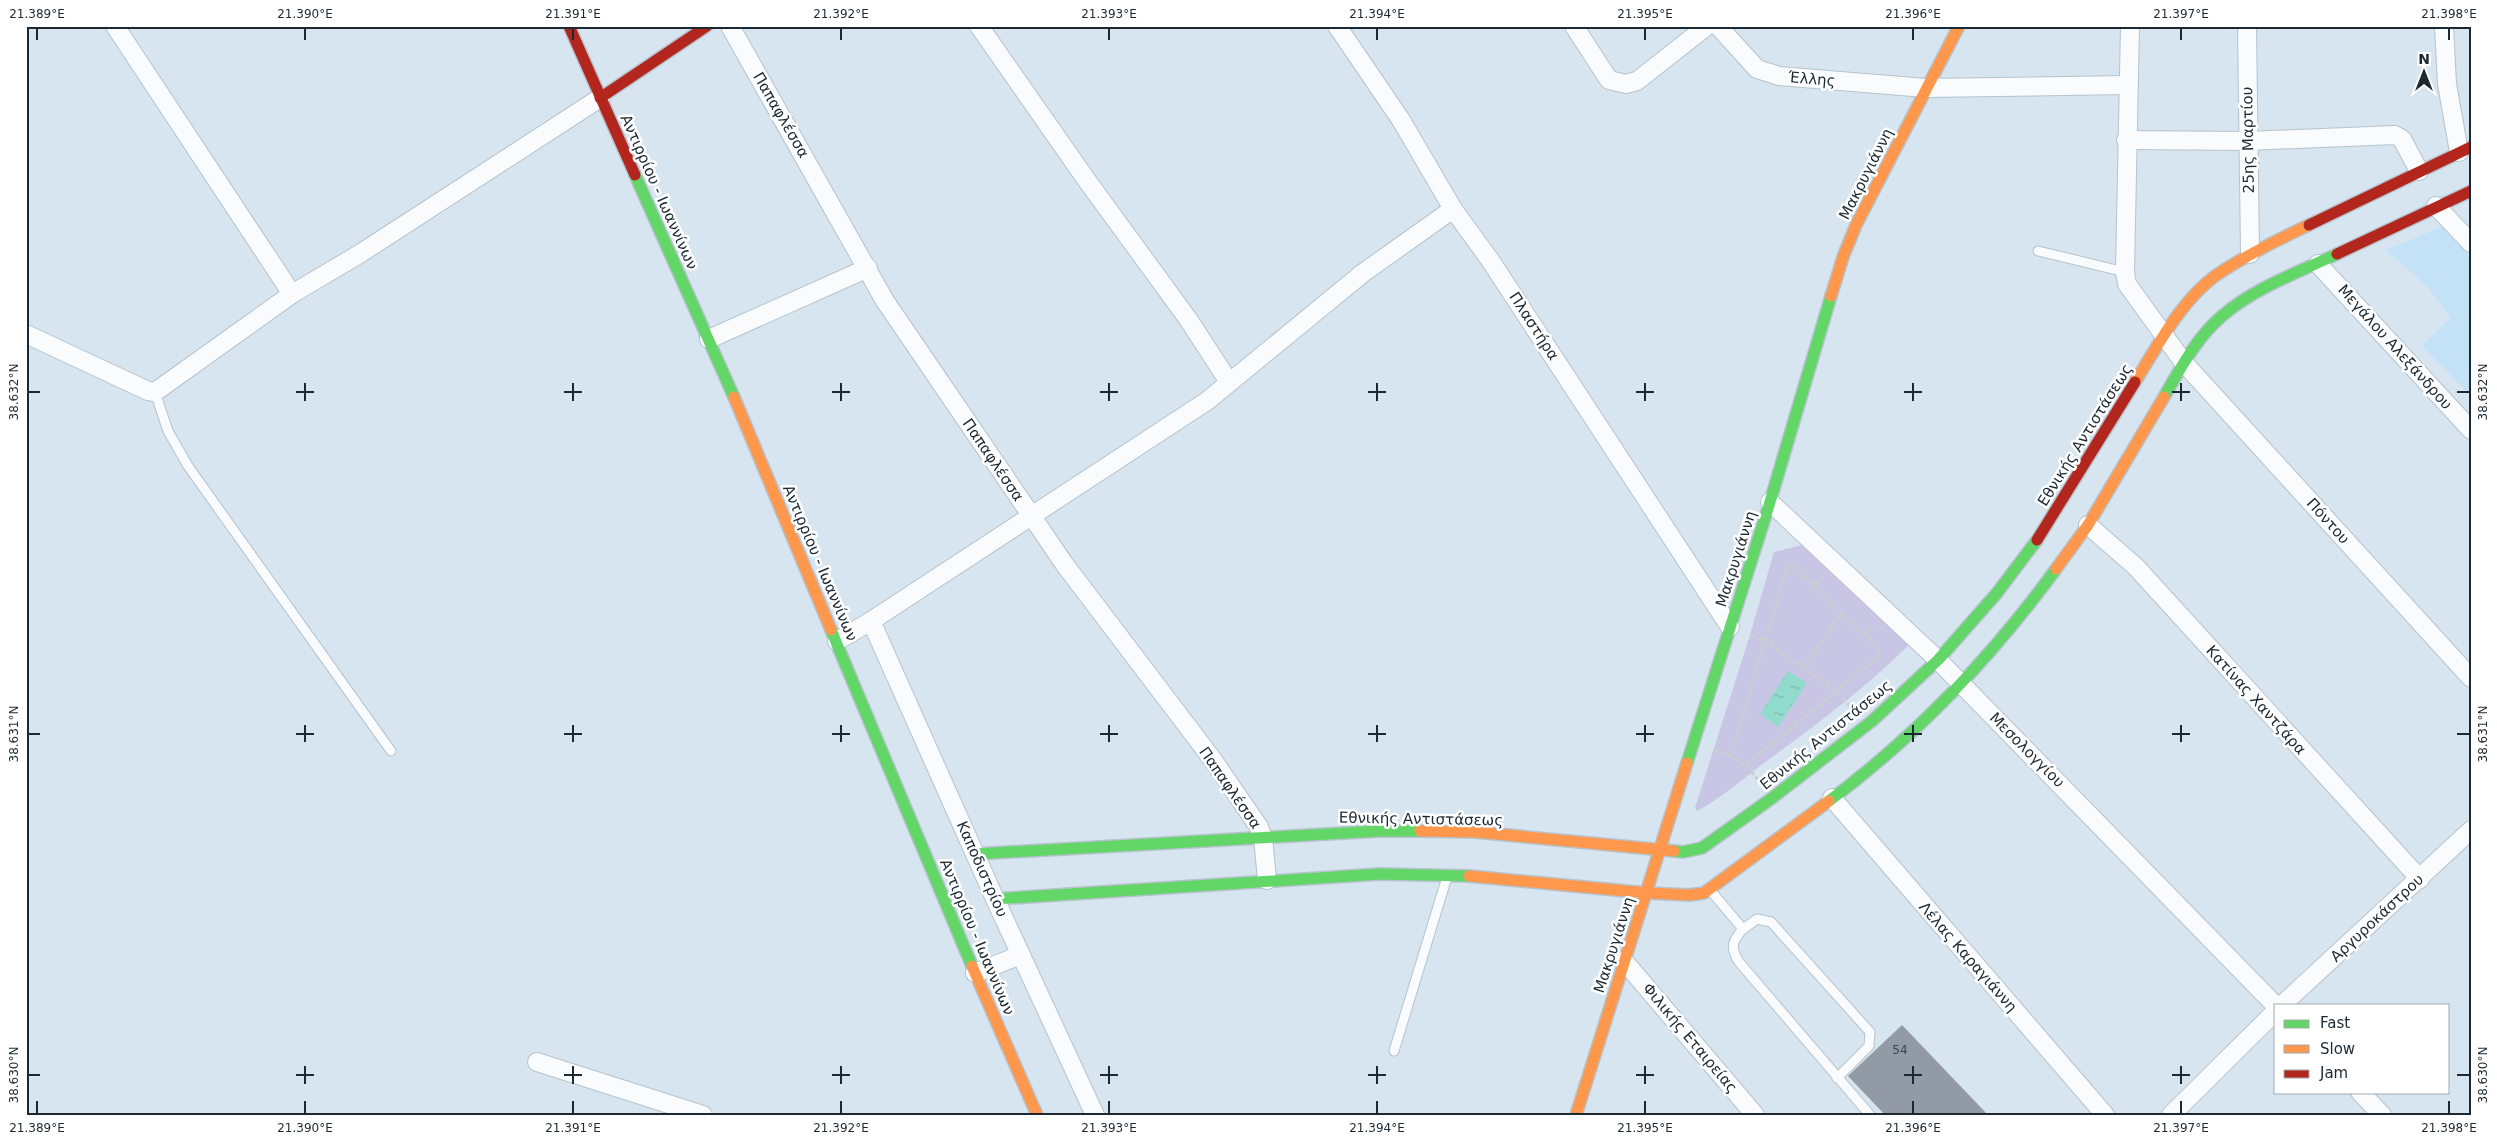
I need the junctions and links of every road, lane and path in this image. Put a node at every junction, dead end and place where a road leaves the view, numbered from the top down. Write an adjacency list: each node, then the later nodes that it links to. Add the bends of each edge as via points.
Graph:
1 (116, 26): 30 (street)
2 (569, 26): 16 (main road, Αντιρρίου - Ιωαννίνων)
3 (707, 26): 16 (main road)
4 (730, 26): 28 (street, Παπαφλέσσα)
5 (980, 26): 35 (street, via 1188,319)
6 (1337, 26): 23 (street, Πλαστήρα, via 1401,120)
7 (1574, 26): 8 (street, via 1609,80 1626,84 1636,81)
8 (1707, 26)
9 (1718, 26): 15 (street, Έλλης, via 1752,64 1766,73)
10 (1959, 26): 15 (main road, Μακρυγιάννη)
11 (2130, 26): 14 (street)
12 (2247, 26): 18 (street, 25ης Μαρτίου)
13 (2444, 26): 19 (street, via 2447,84)
14 (2128, 85): 15 (street, Έλλης); 17 (street)
15 (1926, 88): 38 (main road, Μακρυγιάννη, via 1843,256)
16 (600, 98): 30 (street); 33 (main road, Αντιρρίου - Ιωαννίνων)
17 (2126, 140): 18 (street); 29 (street)
18 (2247, 141): 20 (street, via 2397,136 2403,140); 26 (street, 25ης Μαρτίου)
19 (2465, 150): 20 (main road, Εθνικής Αντιστάσεως)
20 (2418, 172): 26 (main road, Εθνικής Αντιστάσεως)
21 (2471, 191): 22 (main road)
22 (2436, 206): 24 (street); 27 (main road)
23 (1454, 209): 35 (street, via 1363,273); 45 (street, Πλαστήρα)
24 (2471, 243)
25 (2038, 251): 29 (lane)
26 (2250, 254): 32 (main road, Εθνικής Αντιστάσεως, via 2202,288)
27 (2318, 264): 34 (main road, via 2249,296 2221,316); 37 (street, Μεγάλου Αλεξάνδρου)
28 (868, 268): 33 (street); 39 (street, Παπαφλέσσα, via 885,301)
29 (2125, 272): 32 (street, Πόντου, via 2128,284)
30 (292, 294): 36 (street)
31 (26, 334): 36 (street)
32 (2164, 336): 34 (street, Πόντου); 48 (main road, Εθνικής Αντιστάσεως, via 2036,541 1997,593)
33 (709, 339): 46 (main road, Αντιρρίου - Ιωαννίνων)
34 (2184, 363): 40 (main road); 50 (street, Πόντου)
35 (1229, 382): 39 (street, via 1207,401)
36 (155, 392): 53 (lane, via 168,432 188,466)
37 (2471, 430)
38 (1770, 502): 41 (street, Μεσολογγίου); 45 (main road, Μακρυγιάννη)
39 (1032, 516): 44 (street); 56 (street, Παπαφλέσσα, via 1065,565 1213,760 1260,827)
40 (2088, 525): 51 (main road, via 2021,617); 60 (street, Κατίνας Χαντζάρα, via 2136,568)
41 (1837, 565): 42 (path); 48 (street, Μεσολογγίου)
42 (1814, 585): 43 (path); 47 (path, via 1794,565 1786,570)
43 (1842, 612): 49 (path); 52 (path, via 1877,648 1878,655)
44 (871, 622): 46 (street); 58 (street, Καποδιστρίου)
45 (1730, 627): 47 (path); 57 (main road, Μακρυγιάννη)
46 (837, 641): 68 (main road, Αντιρρίου - Ιωαννίνων)
47 (1765, 641): 49 (path); 52 (path, via 1731,756 1746,765)
48 (1938, 660): 51 (street, Μεσολογγίου); 57 (main road, Εθνικής Αντιστάσεως, via 1872,721 1702,848 1683,852)
49 (1804, 668): 52 (path)
50 (2471, 678)
51 (1962, 685): 54 (main road, via 1906,739); 69 (street, Μεσολογγίου)
52 (1837, 691)
53 (391, 751)
54 (1832, 798): 62 (main road); 82 (street, Λέλας Καραγιάννη)
55 (2471, 830): 60 (street, Αργυροκάστρου)
56 (1263, 837): 57 (main road, Εθνικής Αντιστάσεως, via 1380,831 1476,832); 58 (main road, Εθνικής Αντιστάσεως); 61 (street, Παπαφλέσσα)
57 (1661, 850): 63 (main road, Μακρυγιάννη)
58 (975, 854): 64 (street, Καποδιστρίου)
59 (1448, 874): 61 (main road); 63 (main road); 72 (lane)
60 (2420, 879): 70 (street, Αργυροκάστρου)
61 (1268, 880): 64 (main road)
62 (1710, 890): 63 (main road, via 1697,895); 65 (lane)
63 (1647, 893): 67 (main road, Μακρυγιάννη)
64 (995, 899): 66 (street, Καποδιστρίου)
65 (1743, 929): 74 (lane, via 1733,940 1734,954); 74 (lane, via 1757,919 1771,922 1870,1032 1869,1046)
66 (1021, 954): 68 (street); 78 (street, Καποδιστρίου)
67 (1624, 961): 79 (main road, Μακρυγιάννη); 80 (street, Φιλικής Εταιρείας)
68 (975, 973): 77 (main road, Αντιρρίου - Ιωαννίνων)
69 (2274, 1004)
70 (2283, 1004)
71 (2274, 1013): 83 (street)
72 (1394, 1050)
73 (537, 1062): 76 (street)
74 (1837, 1078): 81 (lane)
75 (2362, 1094): 84 (street)
76 (703, 1115)
77 (1037, 1115)
78 (1095, 1115)
79 (1576, 1115)
80 (1755, 1115)
81 (1870, 1115)
82 (2105, 1115)
83 (2171, 1115)
84 (2382, 1115)

